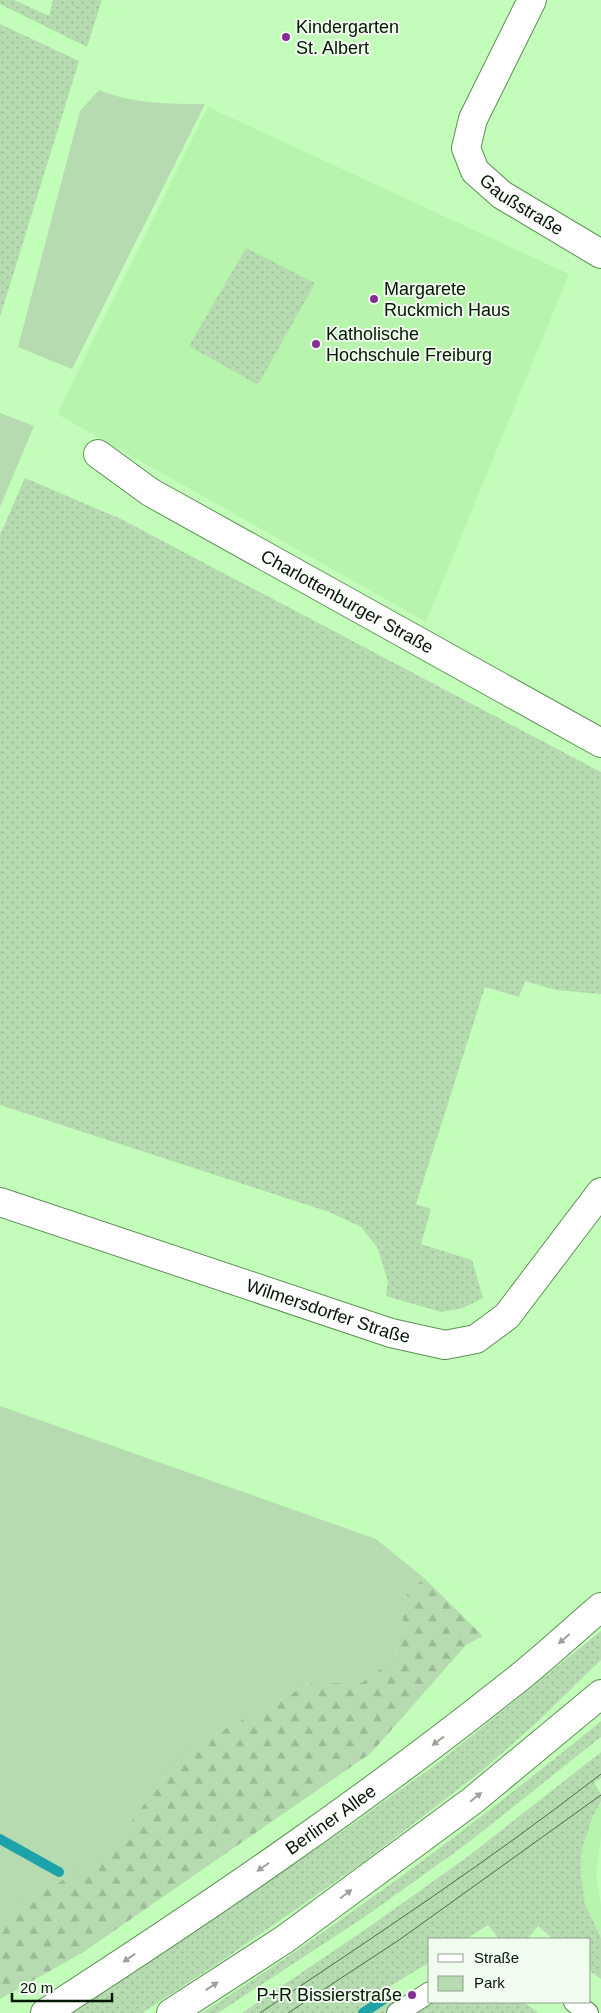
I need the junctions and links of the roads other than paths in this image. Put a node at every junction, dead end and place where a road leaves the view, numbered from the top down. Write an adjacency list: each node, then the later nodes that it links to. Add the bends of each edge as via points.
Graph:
1 (532, 0): 2 (street, Gaußstraße, via 472,119 466,148 475,171 502,195)
2 (601, 254)
3 (98, 454): 4 (street, Charlottenburger Straße, via 150,492)
4 (601, 743)
5 (601, 1192): 6 (street, Wilmersdorfer Straße, via 507,1316 476,1339 445,1344 391,1332)
6 (0, 1202)
7 (601, 1607): 12 (street, Berliner Allee, one-way to 12, via 507,1688 369,1793)
8 (601, 1694): 13 (street, one-way to 8, via 285,1939 472,1801)
9 (428, 1993): 11 (lane)
10 (575, 2003): 14 (lane)
11 (400, 2011)
12 (45, 2013)
13 (172, 2013)
14 (588, 2013)

